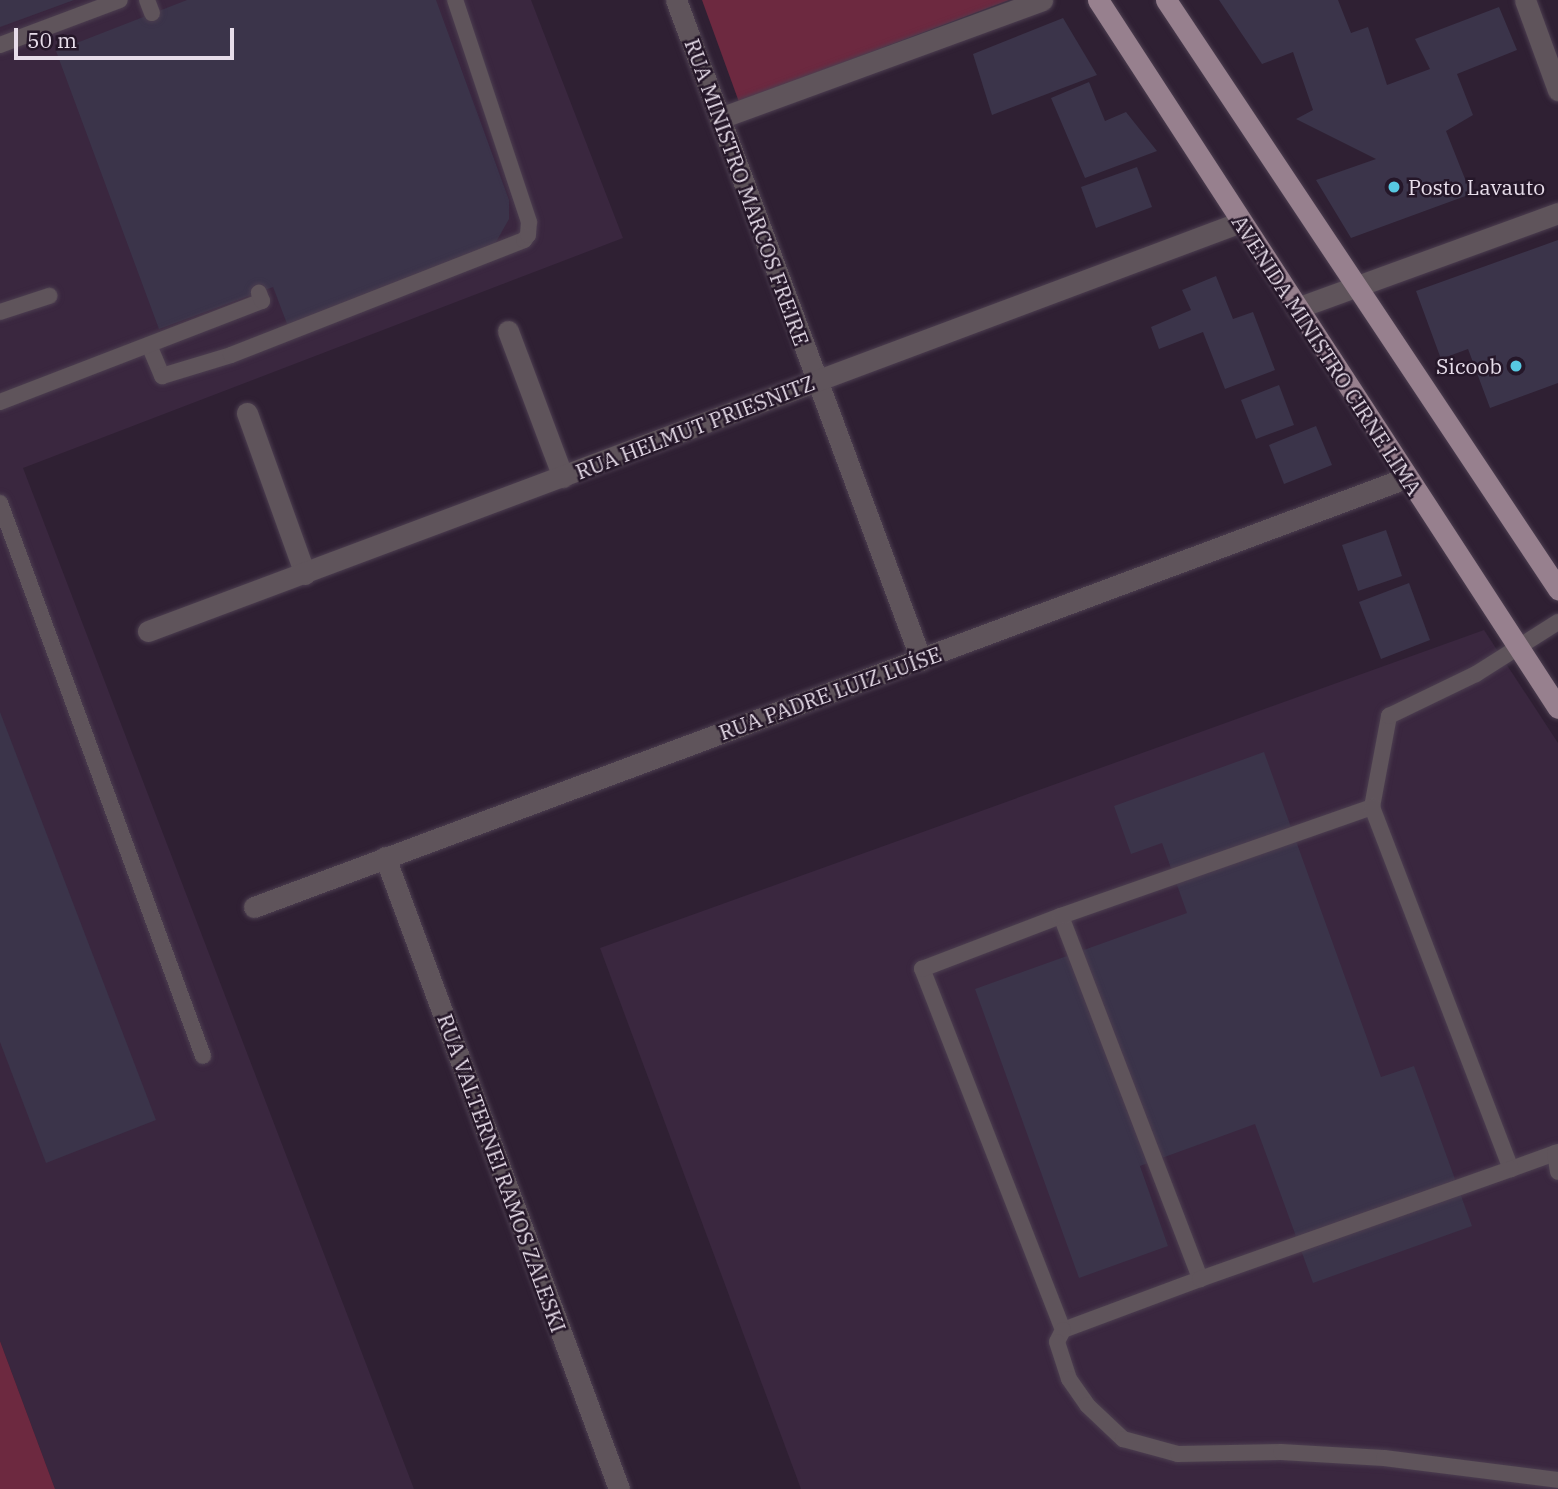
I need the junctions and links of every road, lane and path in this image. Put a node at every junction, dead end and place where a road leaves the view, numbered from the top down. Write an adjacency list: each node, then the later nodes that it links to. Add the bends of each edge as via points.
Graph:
1 (120, 0): 8 (lane)
2 (455, 0): 19 (lane, via 529,222 524,240 231,355 162,376)
3 (676, 0): 10 (street, RUA MINISTRO MARCOS FREIRE)
4 (1042, 0): 10 (street)
5 (1098, 0): 12 (main road, AVENIDA MINISTRO CIRNE LIMA)
6 (1166, 0): 13 (main road)
7 (1525, 0): 9 (street)
8 (0, 44)
9 (1558, 90)
10 (720, 118): 20 (street, RUA MINISTRO MARCOS FREIRE)
11 (1558, 213): 13 (street)
12 (1241, 222): 16 (main road, AVENIDA MINISTRO CIRNE LIMA); 20 (street, RUA HELMUT PRIESNITZ)
13 (1355, 288): 16 (street); 28 (main road)
14 (259, 293): 19 (lane, via 262,301)
15 (49, 296): 17 (lane)
16 (1297, 308): 24 (main road, AVENIDA MINISTRO CIRNE LIMA)
17 (0, 312)
18 (508, 331): 23 (street)
19 (149, 345): 21 (lane)
20 (817, 382): 23 (street, RUA HELMUT PRIESNITZ); 32 (street, RUA MINISTRO MARCOS FREIRE)
21 (0, 402)
22 (247, 412): 27 (street)
23 (562, 477): 27 (street, RUA HELMUT PRIESNITZ)
24 (1406, 478): 31 (main road, AVENIDA MINISTRO CIRNE LIMA); 32 (street, RUA PADRE LUIZ LUÍSE)
25 (0, 503): 26 (lane)
26 (6, 537): 38 (lane)
27 (305, 574): 30 (street, RUA HELMUT PRIESNITZ)
28 (1558, 589)
29 (1558, 622): 31 (lane)
30 (148, 631)
31 (1519, 648): 33 (main road, AVENIDA MINISTRO CIRNE LIMA); 34 (lane, via 1389,716)
32 (921, 660): 35 (street, RUA PADRE LUIZ LUÍSE)
33 (1558, 708)
34 (1372, 807): 37 (lane); 40 (lane)
35 (385, 857): 36 (street, RUA PADRE LUIZ LUÍSE); 45 (street, RUA VALTERNEI RAMOS ZALESKI)
36 (254, 907)
37 (1061, 916): 42 (lane); 43 (lane, via 922,969)
38 (203, 1056)
39 (1557, 1152): 40 (lane); 41 (lane)
40 (1511, 1169): 42 (lane)
41 (1558, 1172)
42 (1200, 1279): 43 (lane)
43 (1063, 1330): 44 (lane, via 1058,1342 1069,1379 1087,1405 1123,1438 1178,1454 1281,1452 1384,1458)
44 (1558, 1480)
45 (619, 1489)

